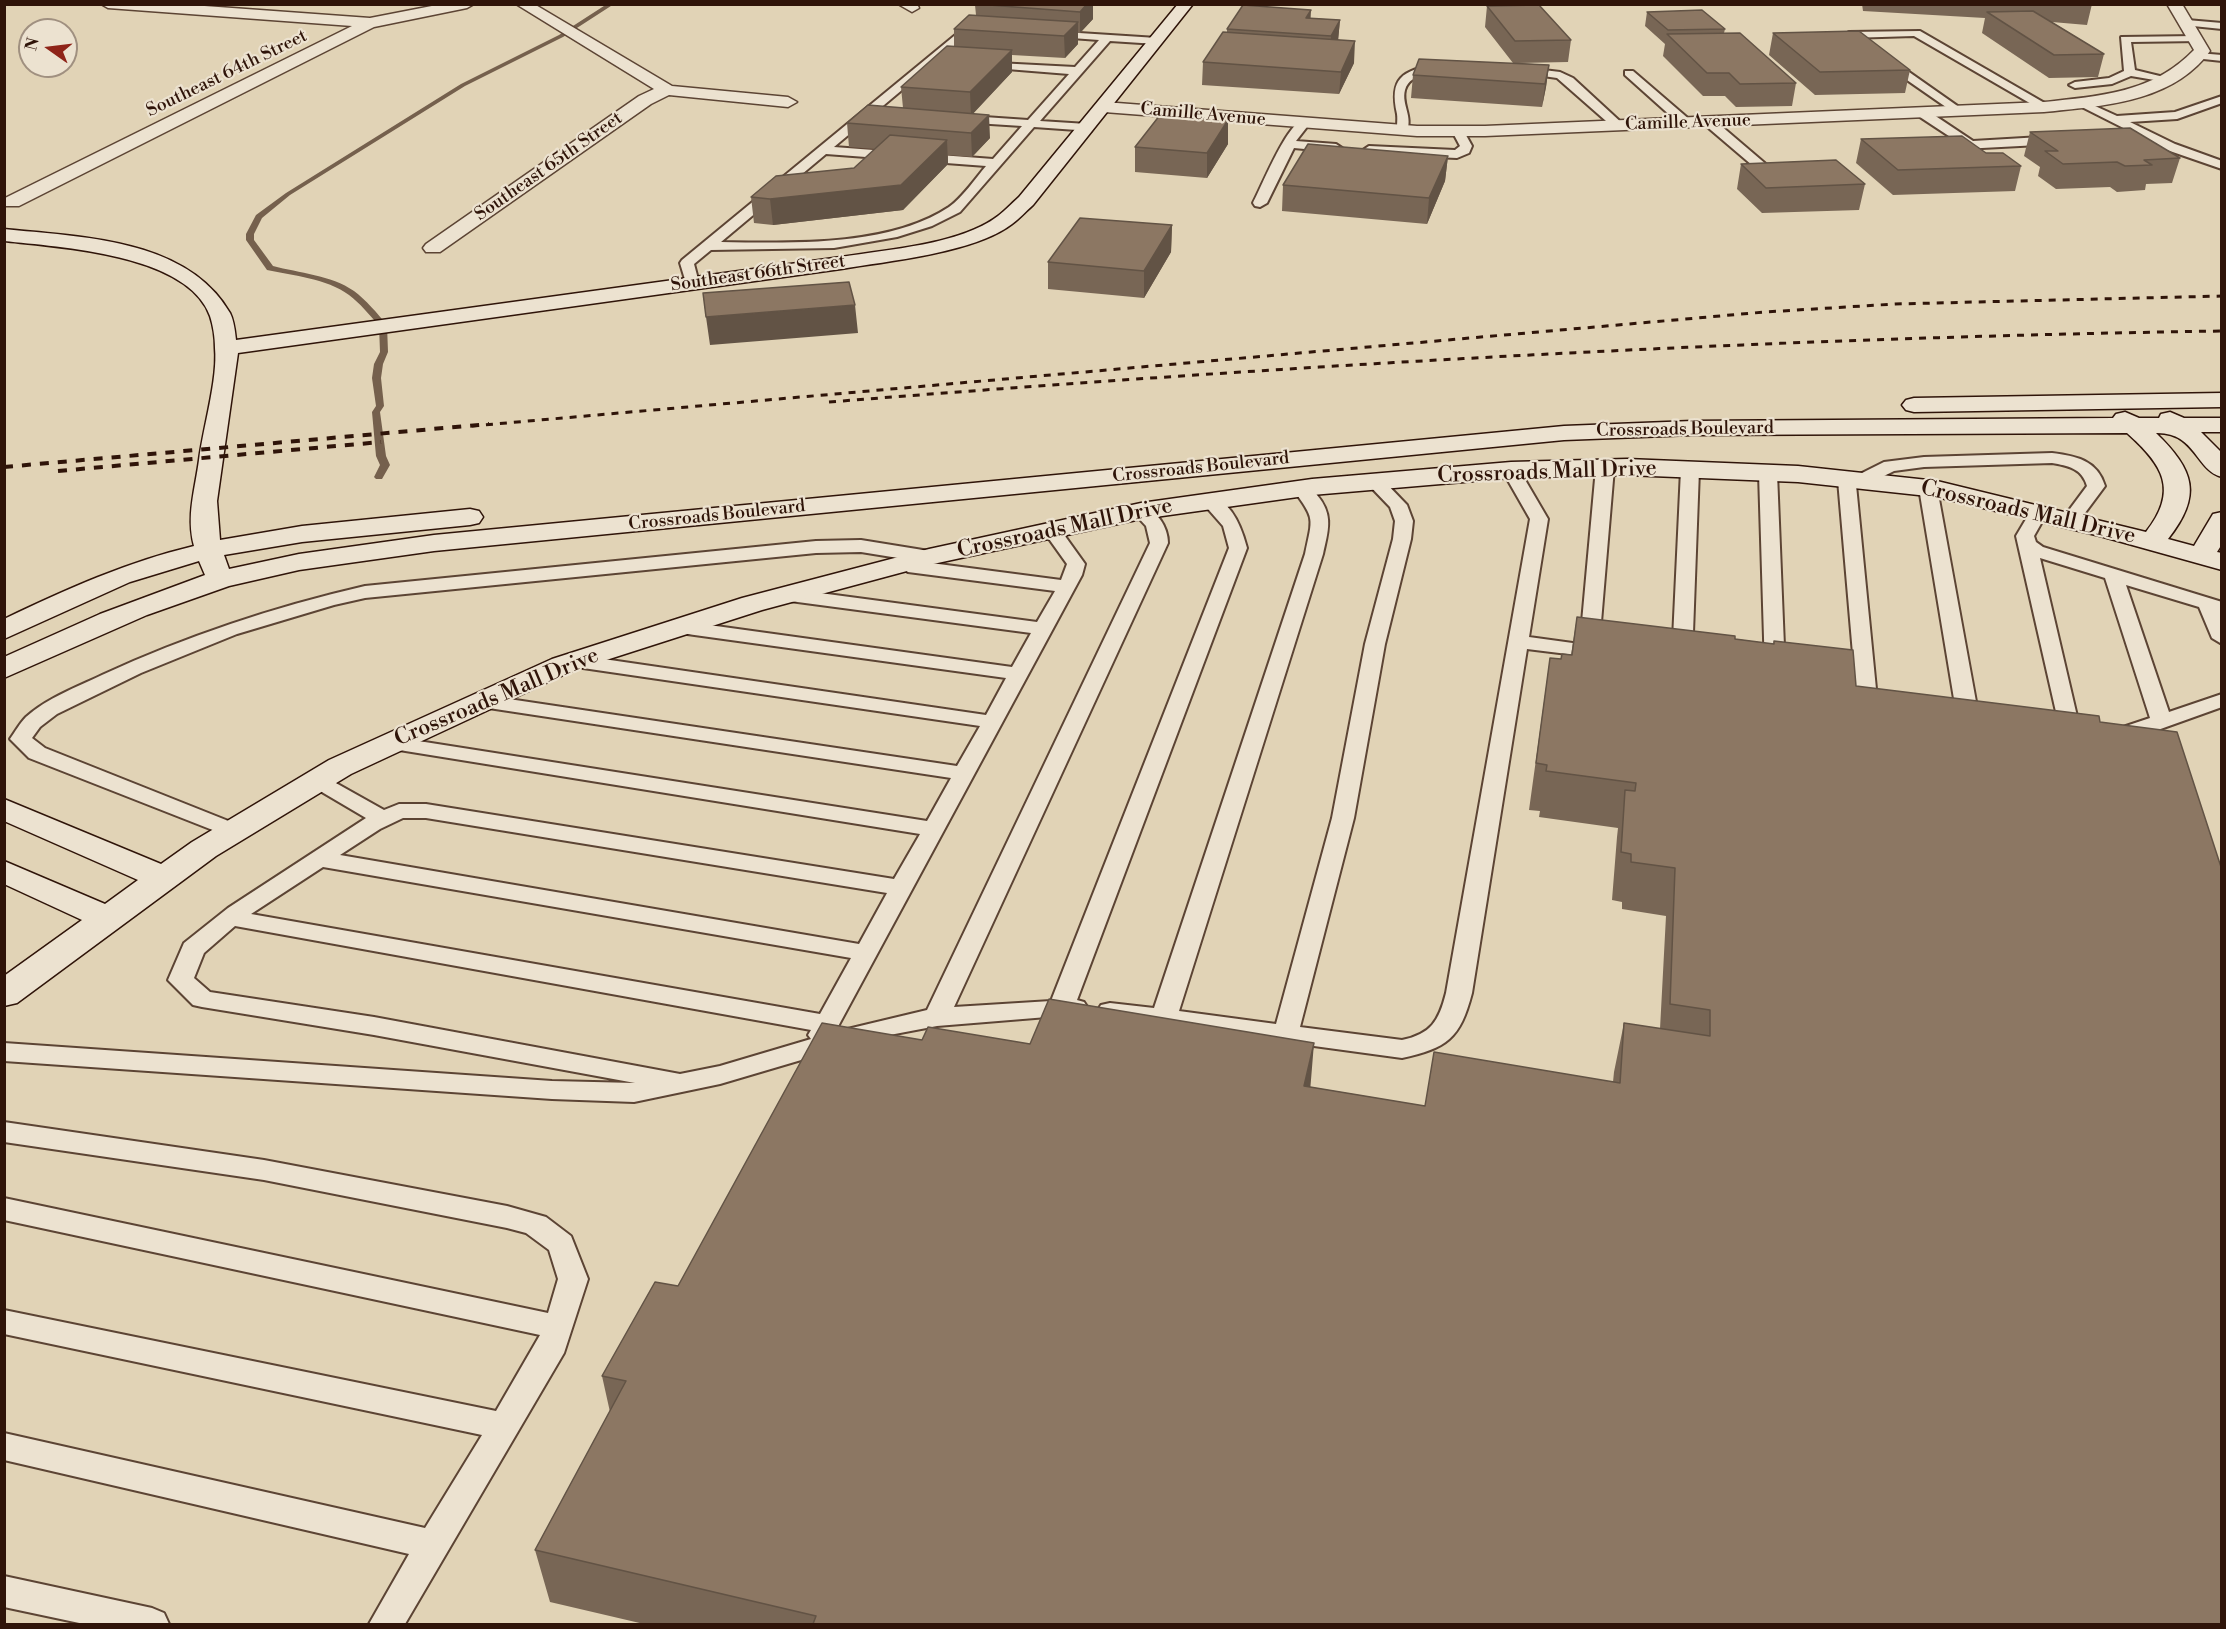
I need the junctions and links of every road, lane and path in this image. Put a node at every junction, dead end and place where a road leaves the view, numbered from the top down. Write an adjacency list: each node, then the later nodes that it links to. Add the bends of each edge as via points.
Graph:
1 (108, 4): 7 (street)
2 (467, 4): 7 (street, Southeast 64th Street)
3 (523, 4): 23 (street)
4 (1186, 4): 12 (street, Southeast 66th Street)
5 (2174, 4): 6 (street)
6 (2187, 22): 8 (lane); 13 (street)
7 (370, 23): 49 (street, Southeast 64th Street)
8 (2222, 26)
9 (992, 30): 45 (lane, via 969,29 938,62)
10 (1038, 33): 11 (lane)
11 (1107, 38): 12 (lane); 17 (lane)
12 (1157, 41): 27 (street, Southeast 66th Street)
13 (2197, 48): 14 (lane); 19 (lane, via 2125,39); 21 (street, Camille Avenue, via 2181,74)
14 (2222, 58)
15 (966, 63): 17 (lane)
16 (1455, 67): 39 (lane, via 1410,75 1399,95 1405,117)
17 (1077, 70): 34 (lane)
18 (1511, 70): 37 (lane, via 1560,75)
19 (2130, 72): 21 (lane); 22 (lane, via 2112,81)
20 (1629, 74): 36 (lane)
21 (2168, 81): 26 (street, Camille Avenue, via 2123,97)
22 (2075, 85)
23 (667, 90): 25 (street); 53 (street, Southeast 65th Street, via 645,100)
24 (2222, 99): 32 (lane, via 2177,115)
25 (788, 102)
26 (2080, 103): 28 (street, Camille Avenue); 32 (lane)
27 (1104, 107): 35 (street, Camille Avenue); 38 (street, Southeast 66th Street)
28 (2044, 108): 29 (street, Camille Avenue); 29 (lane, via 1916,33 1849,35)
29 (1960, 112): 30 (street, Camille Avenue)
30 (1924, 114): 33 (street, Camille Avenue); 43 (lane)
31 (951, 118): 34 (lane)
32 (2115, 120): 47 (lane, via 2171,147)
33 (1709, 122): 36 (street, Camille Avenue); 48 (lane)
34 (1031, 123): 38 (lane); 46 (lane)
35 (1304, 123): 39 (street, Camille Avenue); 42 (lane)
36 (1686, 123): 37 (street, Camille Avenue)
37 (1618, 125): 40 (street, Camille Avenue)
38 (1087, 128): 54 (street, Southeast 66th Street, via 1026,201 1004,221 974,236 841,263)
39 (1402, 130): 40 (street, Camille Avenue)
40 (1458, 131): 42 (lane, via 1466,146 1457,154)
41 (2070, 139): 43 (lane)
42 (1291, 142): 50 (lane)
43 (1970, 144): 44 (lane)
44 (1925, 147)
45 (825, 150): 46 (lane); 52 (lane)
46 (995, 163): 52 (lane, via 955,209 932,222 889,235 784,247)
47 (2222, 165)
48 (1770, 174)
49 (12, 202)
50 (1260, 203)
51 (4, 235): 55 (street, via 92,246 160,262 206,292 222,318)
52 (707, 246): 54 (lane, via 687,263)
53 (433, 248)
54 (692, 283): 55 (street, Southeast 66th Street)
55 (227, 348): 79 (street, via 206,484 204,529)
56 (2222, 400): 58 (street, Crossroads Boulevard)
57 (2102, 401): 58 (street, Crossroads Boulevard); 60 (street); 79 (street, Crossroads Boulevard, via 1552,414 303,533)
58 (2146, 401): 61 (street)
59 (2222, 425): 61 (street, Crossroads Boulevard)
60 (2133, 426): 61 (street, Crossroads Boulevard); 77 (street, via 2157,446 2171,465 2178,490 2174,511); 84 (street, Crossroads Boulevard, via 1692,428 1564,433 434,543 306,560)
61 (2180, 426): 65 (street)
62 (1605, 468): 63 (street, Crossroads Mall Drive); 64 (street, Crossroads Mall Drive); 93 (lane)
63 (1511, 470): 68 (street, Crossroads Mall Drive); 92 (lane, via 1539,519)
64 (1690, 470): 66 (street, Crossroads Mall Drive); 97 (lane)
65 (2222, 470)
66 (1768, 473): 67 (street, Crossroads Mall Drive); 102 (lane)
67 (1854, 480): 69 (street, Crossroads Mall Drive); 75 (lane, via 1890,466 1924,462 2052,458 2071,461 2087,467 2096,486); 104 (lane, via 1875,691)
68 (1375, 482): 70 (street, Crossroads Mall Drive); 130 (lane, via 1398,505 1404,521 1402,539 1375,644 1343,818)
69 (1928, 488): 73 (street, Crossroads Mall Drive); 109 (lane, via 1961,727)
70 (1302, 489): 71 (street, Crossroads Mall Drive); 129 (lane, via 1319,505 1322,516 1314,554)
71 (1210, 501): 72 (street, Crossroads Mall Drive); 127 (lane, via 1232,525 1238,548)
72 (1141, 511): 76 (street, Crossroads Mall Drive); 128 (lane, via 1156,524 1159,543)
73 (2038, 513): 75 (street, Crossroads Mall Drive); 78 (lane, via 2025,536)
74 (2222, 520): 81 (street)
75 (2070, 521): 77 (street, Crossroads Mall Drive)
76 (1051, 530): 80 (street, Crossroads Mall Drive); 85 (lane, via 1076,564)
77 (2152, 542): 81 (street, Crossroads Mall Drive)
78 (2028, 544): 83 (lane, via 2036,551); 110 (lane)
79 (209, 549): 84 (street); 90 (street, via 135,570)
80 (929, 557): 82 (street, Crossroads Mall Drive); 118 (lane, via 861,546 816,547 365,592 271,615 157,657 34,721 21,739 37,753)
81 (2212, 559)
82 (901, 565): 85 (lane); 86 (street, Crossroads Mall Drive)
83 (2113, 574): 87 (lane); 108 (lane)
84 (218, 580): 99 (street, via 59,641)
85 (1067, 587): 89 (lane)
86 (790, 595): 88 (street, Crossroads Mall Drive); 89 (lane)
87 (2214, 605): 91 (lane)
88 (680, 627): 96 (street, Crossroads Mall Drive); 101 (lane)
89 (1043, 629): 101 (lane)
90 (4, 630)
91 (2222, 638)
92 (1518, 642): 93 (lane); 130 (lane, via 1459,993 1448,1030 1430,1043 1402,1049)
93 (1589, 651): 94 (lane)
94 (1624, 655)
95 (1658, 660): 97 (lane)
96 (576, 661): 106 (street, Crossroads Mall Drive); 107 (lane)
97 (1682, 663): 98 (lane)
98 (1705, 666)
99 (4, 669)
100 (1752, 672): 102 (lane)
101 (1019, 674): 107 (lane)
102 (1775, 675): 103 (lane)
103 (1797, 678)
104 (1841, 684)
105 (2222, 700): 108 (lane)
106 (482, 701): 112 (street, Crossroads Mall Drive); 113 (lane)
107 (993, 722): 113 (lane)
108 (2162, 723): 110 (lane, via 2132,734)
109 (1992, 736)
110 (2087, 741): 111 (lane)
111 (2051, 742)
112 (393, 743): 114 (street, Crossroads Mall Drive); 117 (lane)
113 (964, 774): 117 (lane)
114 (318, 780): 116 (lane); 118 (street, Crossroads Mall Drive)
115 (4, 809): 121 (street)
116 (382, 819): 119 (lane); 122 (lane, via 399,811 426,811)
117 (934, 829): 122 (lane)
118 (233, 831): 121 (street, Crossroads Mall Drive)
119 (320, 859): 124 (lane); 125 (lane)
120 (4, 871): 123 (street)
121 (163, 878): 123 (street, Crossroads Mall Drive)
122 (902, 888): 125 (lane)
123 (107, 918): 126 (street, Crossroads Mall Drive)
124 (230, 918): 131 (lane); 133 (lane, via 192,949 181,980 202,999)
125 (866, 953): 131 (lane)
126 (4, 994)
127 (1061, 1009): 128 (lane); 129 (lane)
128 (937, 1017): 131 (lane)
129 (1164, 1017): 130 (lane)
130 (1286, 1033)
131 (822, 1034): 133 (lane)
132 (4, 1052): 133 (lane, via 552,1090 634,1093)
133 (686, 1083)
134 (4, 1132): 137 (lane, via 264,1170 536,1226 561,1244 573,1279)
135 (4, 1209): 137 (lane)
136 (4, 1322): 138 (lane)
137 (558, 1327): 138 (lane, via 553,1344)
138 (503, 1426): 140 (lane)
139 (4, 1446): 140 (lane)
140 (433, 1545): 143 (lane)
141 (4, 1591): 142 (lane)
142 (152, 1624)
143 (386, 1624)

